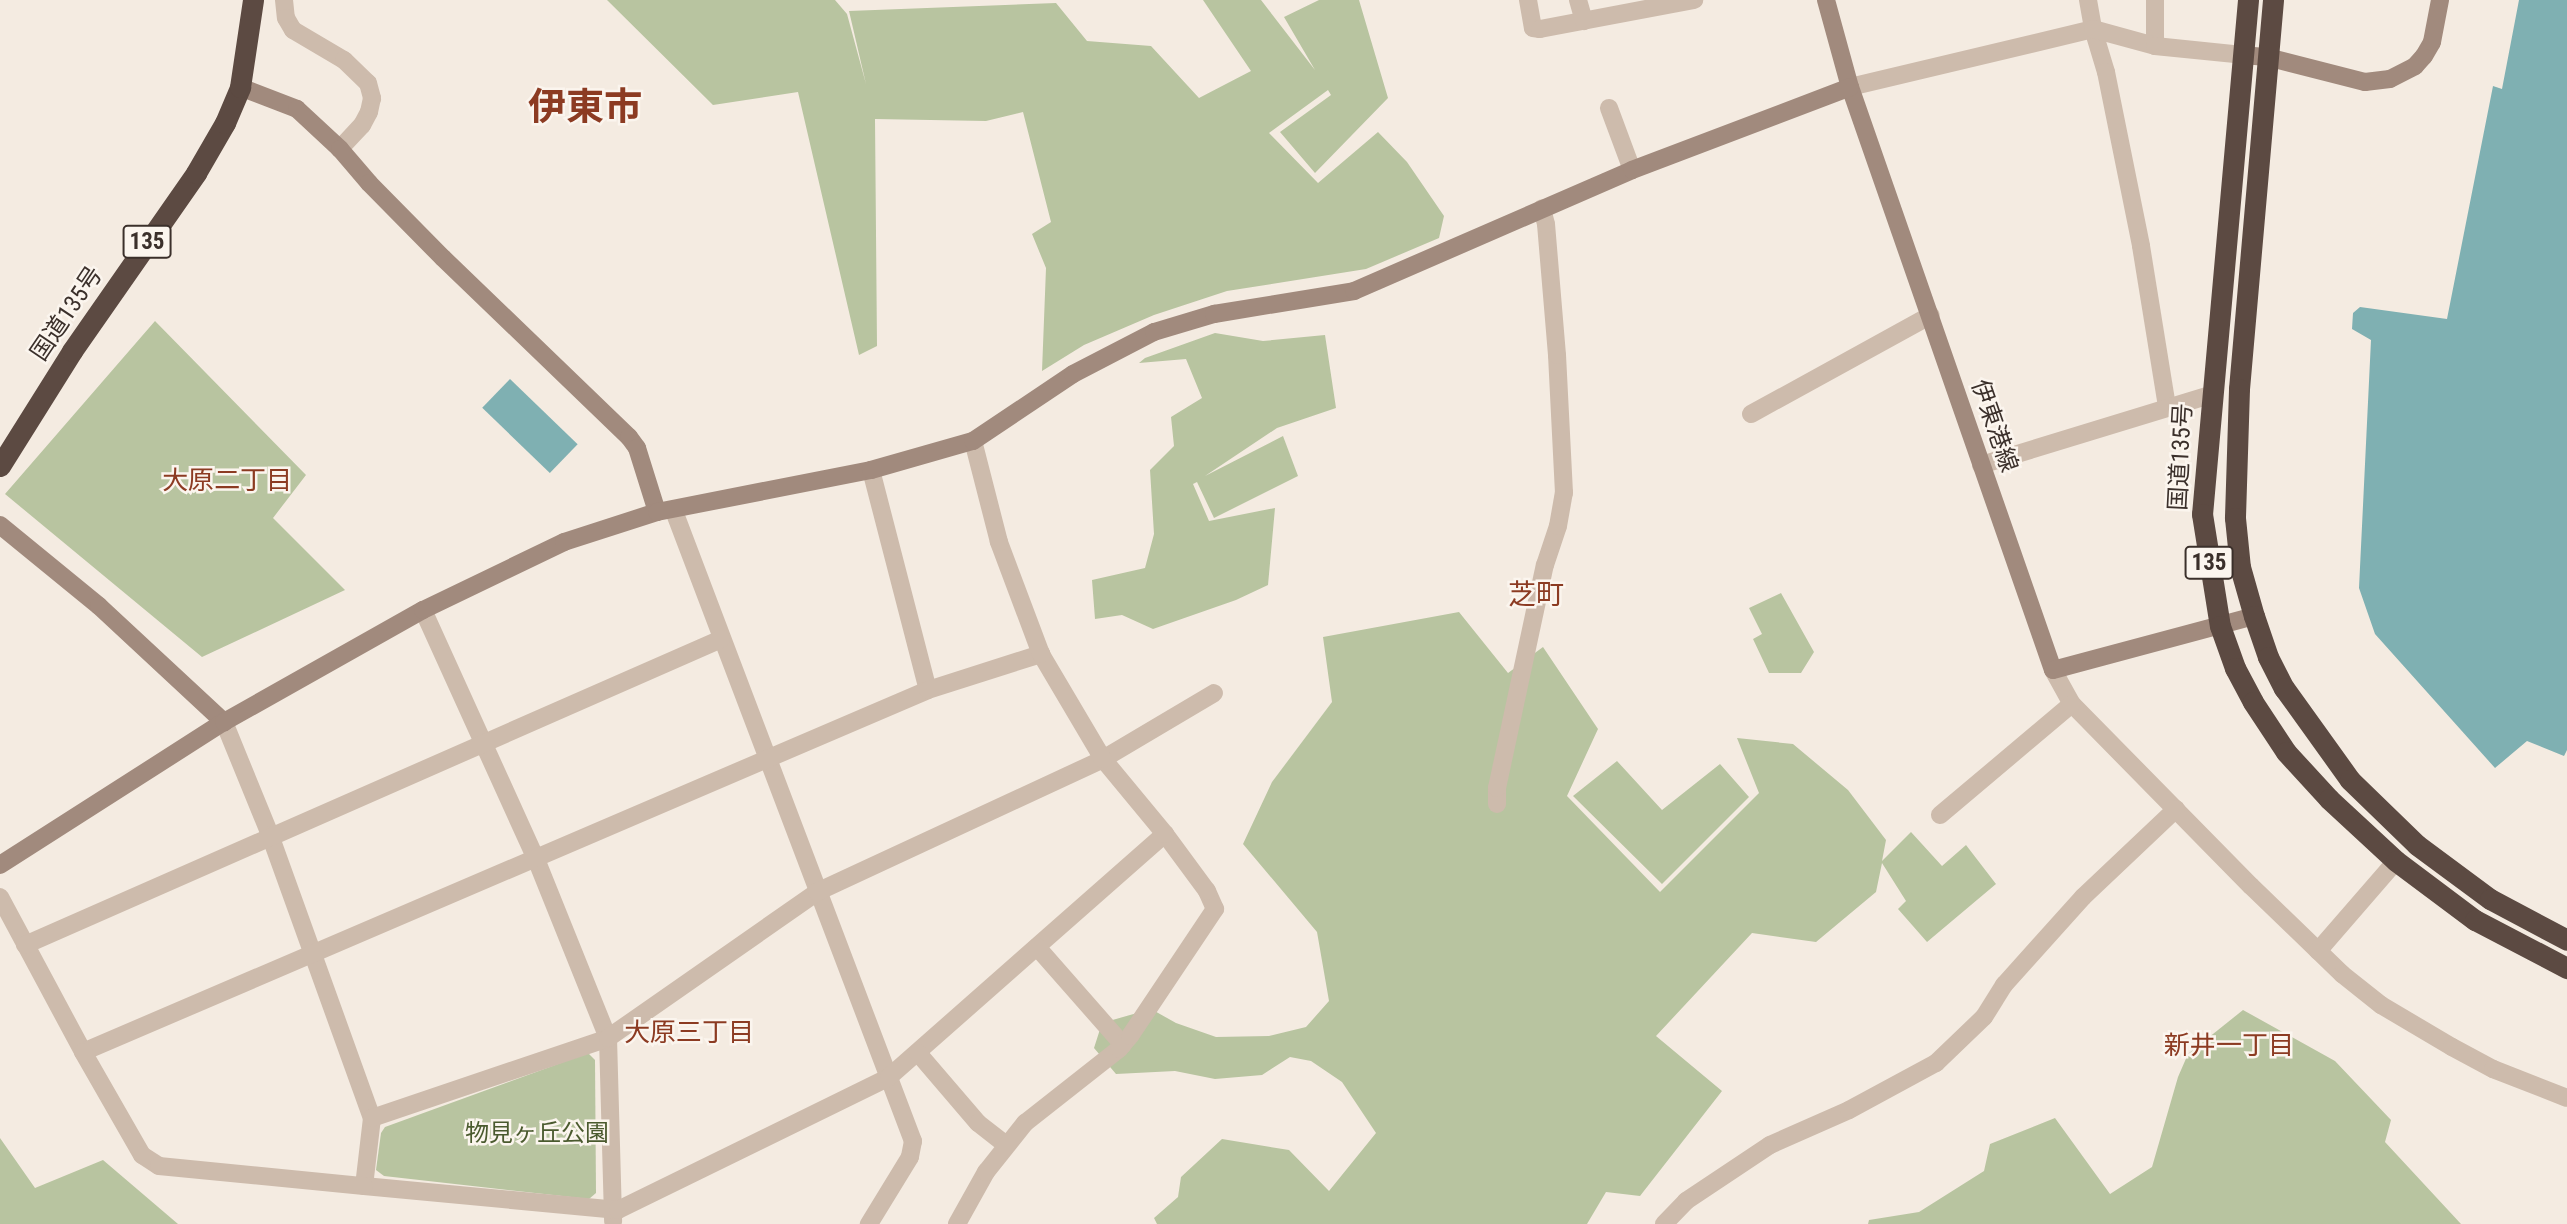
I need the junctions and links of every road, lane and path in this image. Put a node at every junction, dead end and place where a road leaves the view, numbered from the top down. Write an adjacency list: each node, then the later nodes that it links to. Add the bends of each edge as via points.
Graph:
1 (253, 0): 17 (highway, 国道135号 / 135)
2 (284, 0): 20 (street, via 286,19 293,30 344,60 368,83 369,112)
3 (1528, 0): 12 (street, via 1533,28)
4 (1578, 0): 12 (street)
5 (1695, 0): 12 (street)
6 (1826, 0): 18 (street, 伊東港線)
7 (2088, 0): 13 (street)
8 (2155, 0): 14 (street)
9 (2248, 0): 15 (highway, 国道135号 / 135)
10 (2273, 0): 16 (highway, 135)
11 (2440, 0): 16 (street, via 2432,42 2424,55 2415,66 2390,79 2365,82)
12 (1584, 21)
13 (2092, 29): 14 (street); 18 (street); 25 (street, via 2106,72 2141,246)
14 (2155, 46): 15 (street)
15 (2243, 55): 16 (street); 24 (highway, 国道135号 / 135)
16 (2267, 57): 34 (highway, 135, via 2239,388 2235,518 2240,567)
17 (240, 87): 20 (street, via 297,109); 29 (highway, 国道135号 / 135, via 195,173 72,351)
18 (1850, 87): 21 (street); 23 (street, 伊東港線)
19 (1609, 108): 21 (street)
20 (340, 149): 31 (street, via 443,258 629,437)
21 (1632, 170): 22 (street)
22 (1542, 209): 27 (street, via 1354,291 1214,314 1154,332 1073,374); 46 (street, via 1557,355 1564,493)
23 (1931, 315): 26 (street); 28 (street, 伊東港線)
24 (2210, 395): 25 (street); 35 (highway, 国道135号 / 135, via 2202,514)
25 (2167, 406): 28 (street)
26 (1751, 414)
27 (973, 441): 30 (street); 37 (street, via 999,542)
28 (1981, 465): 38 (street, 伊東港線)
29 (0, 466)
30 (871, 470): 31 (street); 39 (street)
31 (665, 511): 33 (street, via 564,541); 36 (street)
32 (0, 525): 42 (street, via 99,606)
33 (423, 610): 42 (street); 43 (street)
34 (2254, 616): 35 (street); 56 (highway, 135, via 2284,688 2350,780 2417,845 2490,899)
35 (2220, 626): 38 (street); 52 (highway, 国道135号 / 135, via 2235,668 2286,752)
36 (721, 639): 43 (street); 44 (street)
37 (1041, 654): 39 (street); 45 (street)
38 (2053, 670): 41 (street)
39 (928, 690): 44 (street)
40 (1214, 693): 45 (street)
41 (2072, 704): 47 (street); 48 (street)
42 (224, 722): 50 (street); 53 (street)
43 (484, 744): 50 (street); 51 (street)
44 (768, 756): 51 (street); 54 (street)
45 (1103, 759): 49 (street); 54 (street)
46 (1497, 804)
47 (2176, 809): 59 (street); 74 (street, via 2084,897 2004,985 1984,1017 1936,1063 1849,1110 1770,1145 1686,1201)
48 (1940, 815)
49 (1165, 834): 58 (street); 63 (street, via 1215,909)
50 (270, 835): 57 (street); 60 (street)
51 (536, 859): 60 (street); 62 (street)
52 (2396, 862): 59 (street); 61 (highway, 国道135号 / 135, via 2475,920)
53 (0, 865)
54 (817, 892): 62 (street); 66 (street)
55 (0, 897): 57 (street)
56 (2567, 940)
57 (25, 945): 64 (street)
58 (1037, 947): 63 (street); 65 (street)
59 (2318, 951): 67 (street, via 2381,1004 2417,1027 2493,1069)
60 (312, 954): 64 (street); 68 (street)
61 (2567, 968)
62 (608, 1038): 68 (street); 71 (street)
63 (1123, 1045): 69 (street, via 1025,1123)
64 (83, 1052): 70 (street, via 142,1154 159,1166)
65 (918, 1053): 66 (street); 69 (street, via 978,1123)
66 (889, 1077): 71 (street); 72 (street, via 913,1150)
67 (2567, 1098)
68 (372, 1118): 70 (street)
69 (1006, 1145): 73 (street)
70 (364, 1186): 71 (street)
71 (612, 1218)
72 (869, 1224)
73 (957, 1224)
74 (1664, 1224)

